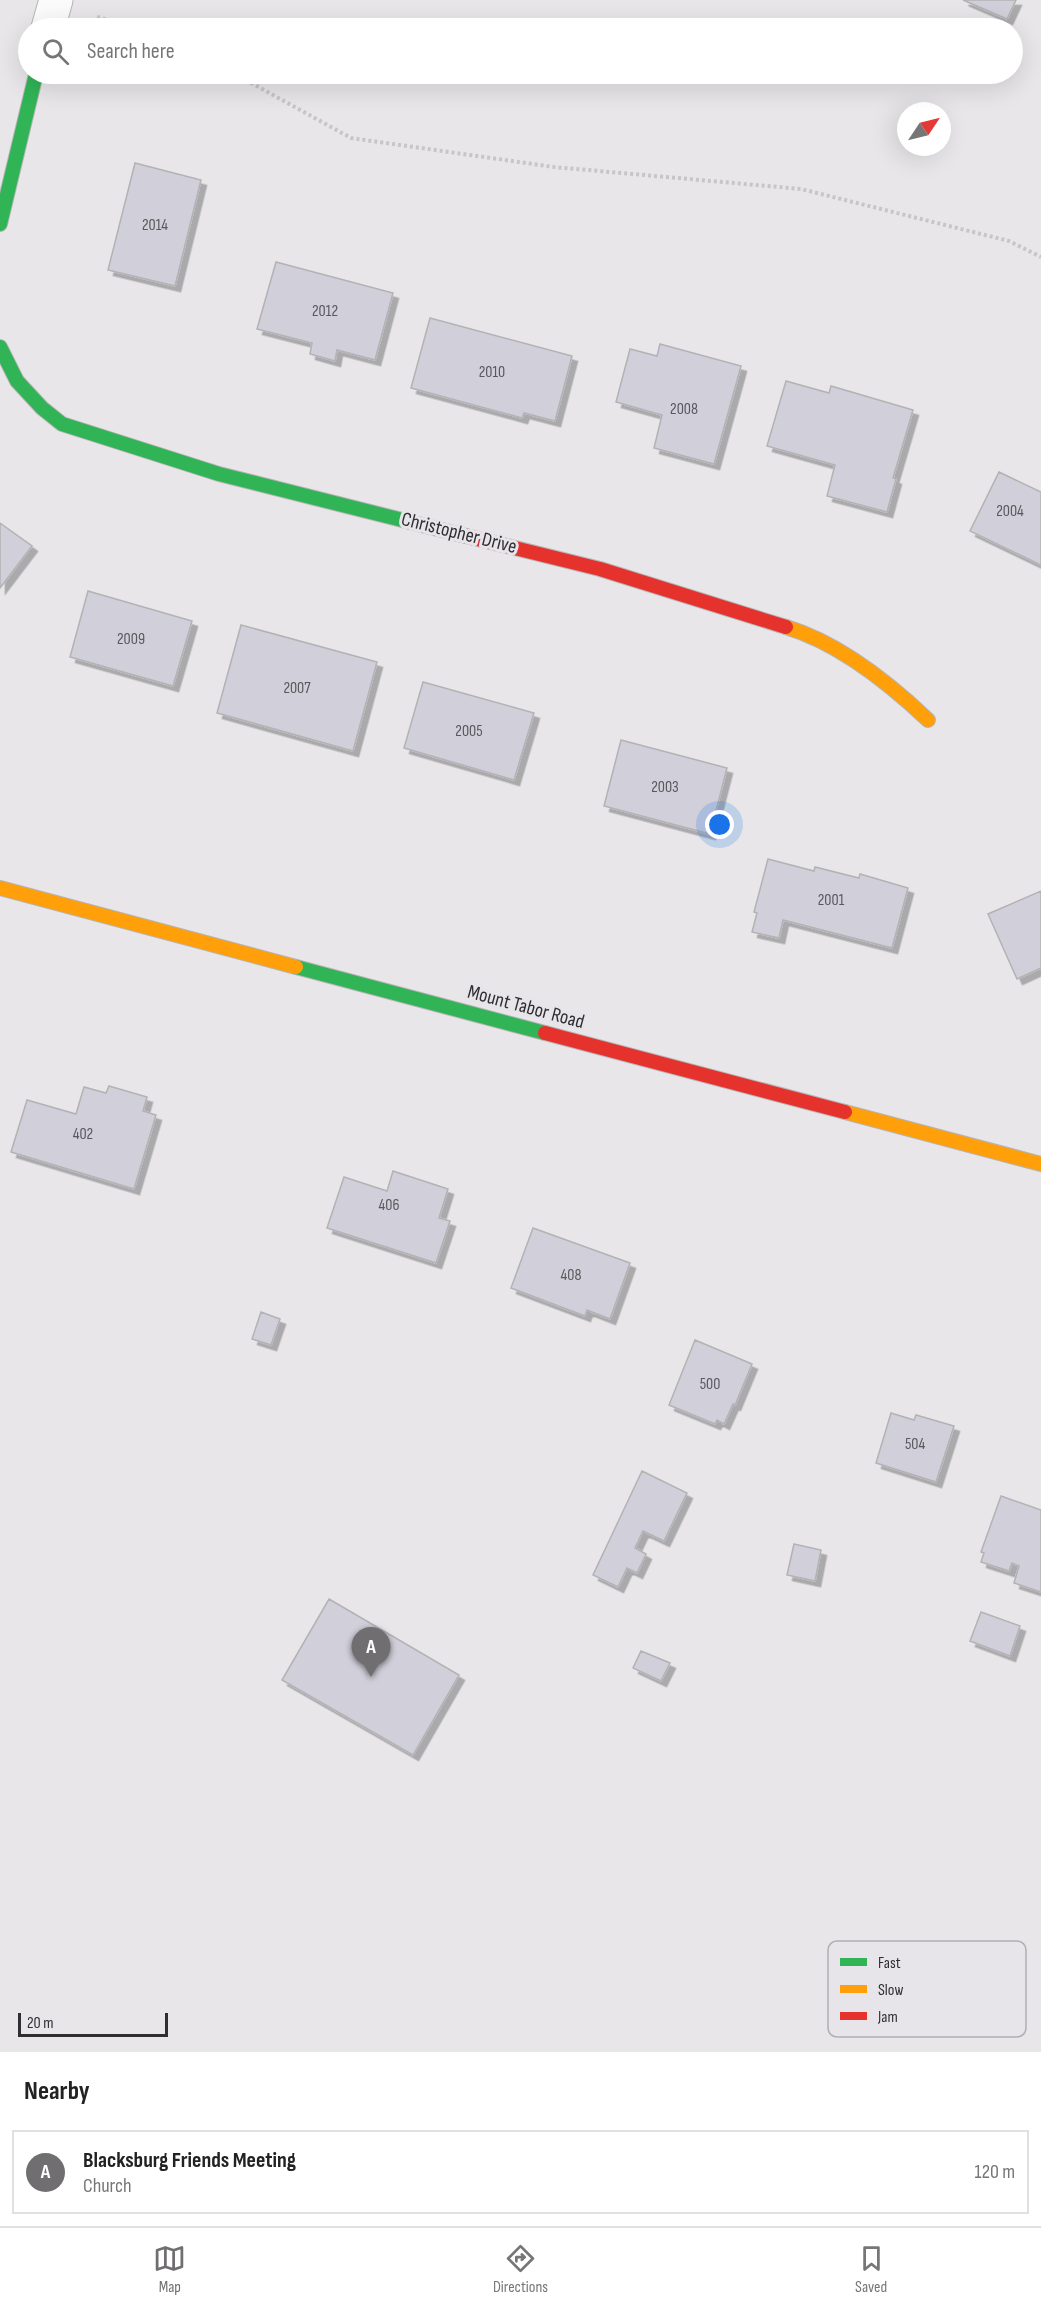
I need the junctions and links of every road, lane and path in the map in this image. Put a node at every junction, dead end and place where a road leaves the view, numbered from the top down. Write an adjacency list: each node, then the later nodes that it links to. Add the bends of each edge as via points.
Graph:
1 (56, 0): 3 (street)
2 (92, 16): 4 (path)
3 (51, 18)
4 (100, 18)
5 (34, 84): 7 (street)
6 (253, 84): 8 (path, via 351,138 554,167 801,189 1009,241)
7 (0, 224)
8 (1041, 257)
9 (0, 347): 10 (street, Christopher Drive, via 17,381 62,424 219,474 600,569 793,629 865,667)
10 (928, 720)
11 (0, 888): 12 (street, Mount Tabor Road)
12 (1041, 1164)

